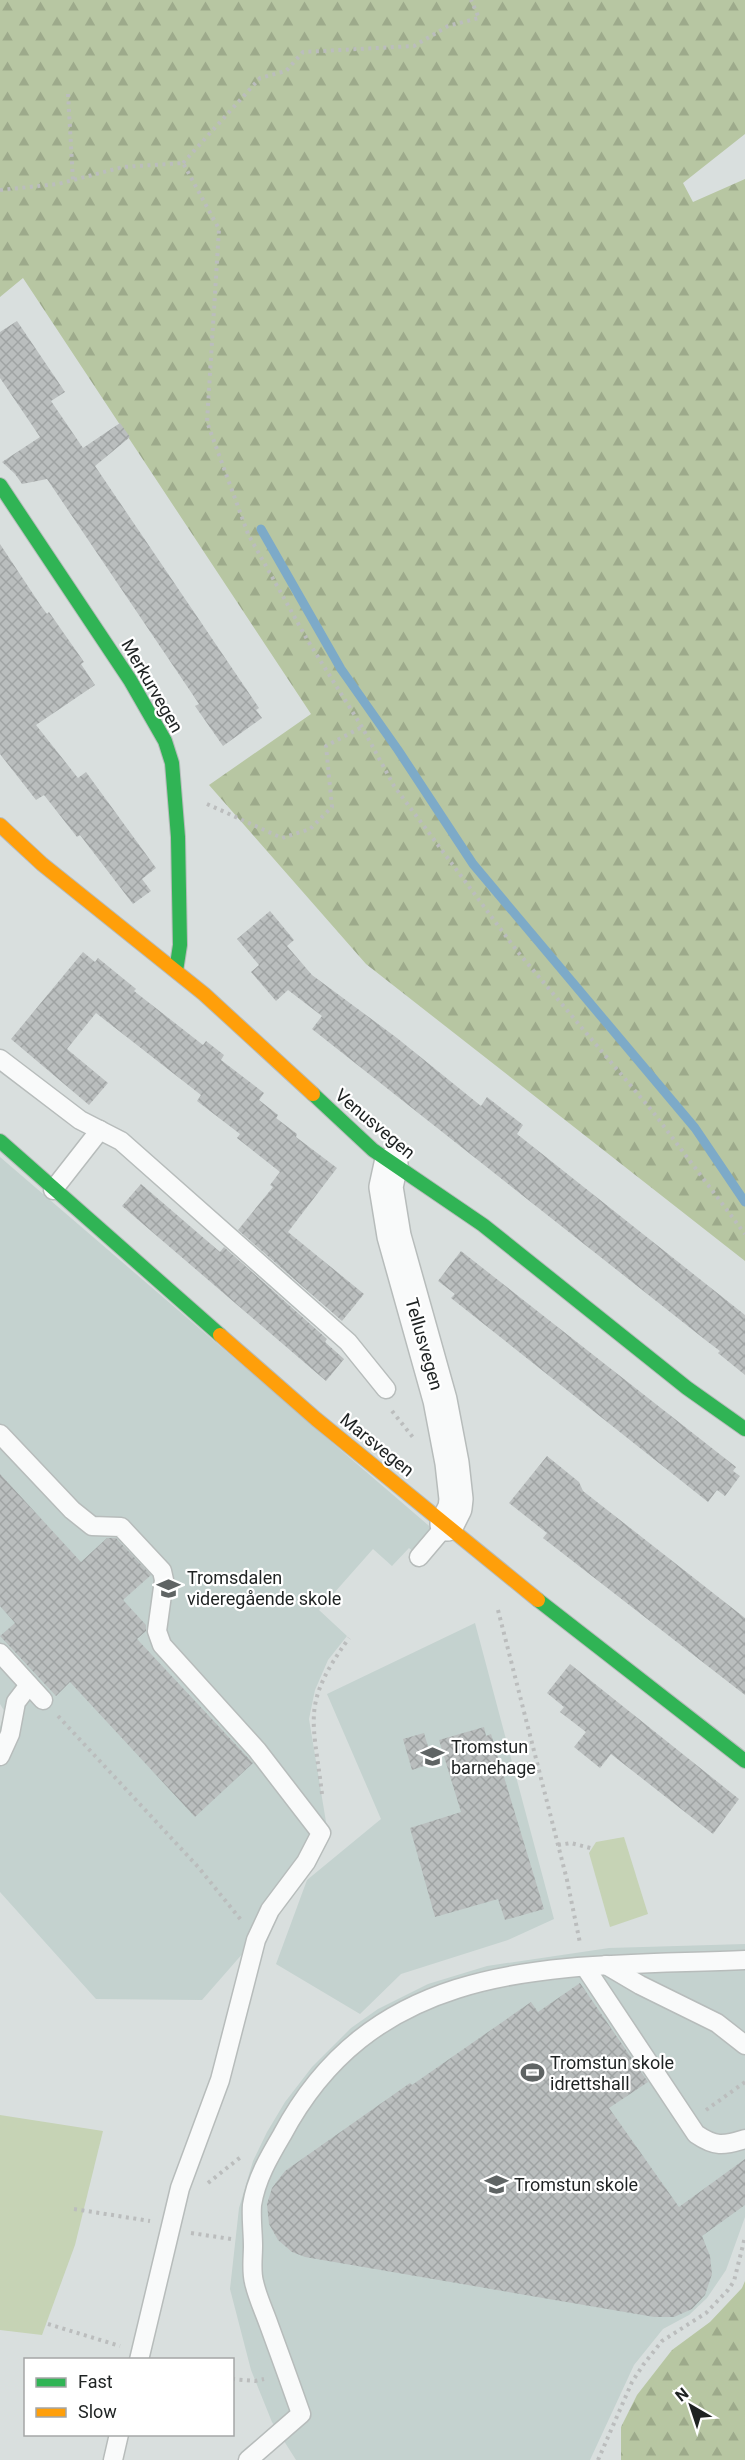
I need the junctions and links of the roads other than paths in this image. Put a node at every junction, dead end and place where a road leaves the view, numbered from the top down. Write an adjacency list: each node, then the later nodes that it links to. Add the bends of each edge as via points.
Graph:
1 (0, 485): 3 (street, Merkurvegen, via 152,716 170,756 175,788 180,945)
2 (0, 825): 3 (street, Venusvegen, via 42,864)
3 (176, 971): 7 (street, Venusvegen)
4 (0, 1059): 5 (lane, via 80,1120)
5 (100, 1130): 8 (lane); 9 (lane, via 121,1141 348,1342)
6 (0, 1141): 8 (street, Marsvegen)
7 (391, 1164): 10 (street, Venusvegen, via 483,1226 687,1388); 12 (street, Tellusvegen, via 386,1186 390,1218 440,1400 452,1463 456,1499)
8 (53, 1190): 12 (street, Marsvegen, via 316,1419)
9 (386, 1389)
10 (745, 1429)
11 (0, 1434): 24 (lane, via 72,1510 92,1526 121,1527 162,1571 157,1632 162,1646 257,1750 321,1833 306,1862 270,1910 256,1940 220,2080 178,2196)
12 (447, 1524): 13 (lane); 18 (street, Marsvegen, via 525,1590)
13 (419, 1557)
14 (0, 1653): 15 (lane)
15 (29, 1685): 16 (lane); 17 (lane, via 16,1702 10,1734)
16 (43, 1700)
17 (0, 1756)
18 (745, 1761)
19 (745, 1960): 20 (lane)
20 (606, 1965): 21 (lane); 22 (lane, via 717,2023)
21 (585, 1967): 23 (lane, via 696,2134 711,2144 728,2145); 27 (lane, via 474,1982 419,2003 357,2039 315,2082 293,2113 259,2178 252,2206 254,2281 301,2414)
22 (745, 2045)
23 (745, 2139)
24 (140, 2355)
25 (119, 2436): 26 (lane)
26 (114, 2460)
27 (248, 2460)

